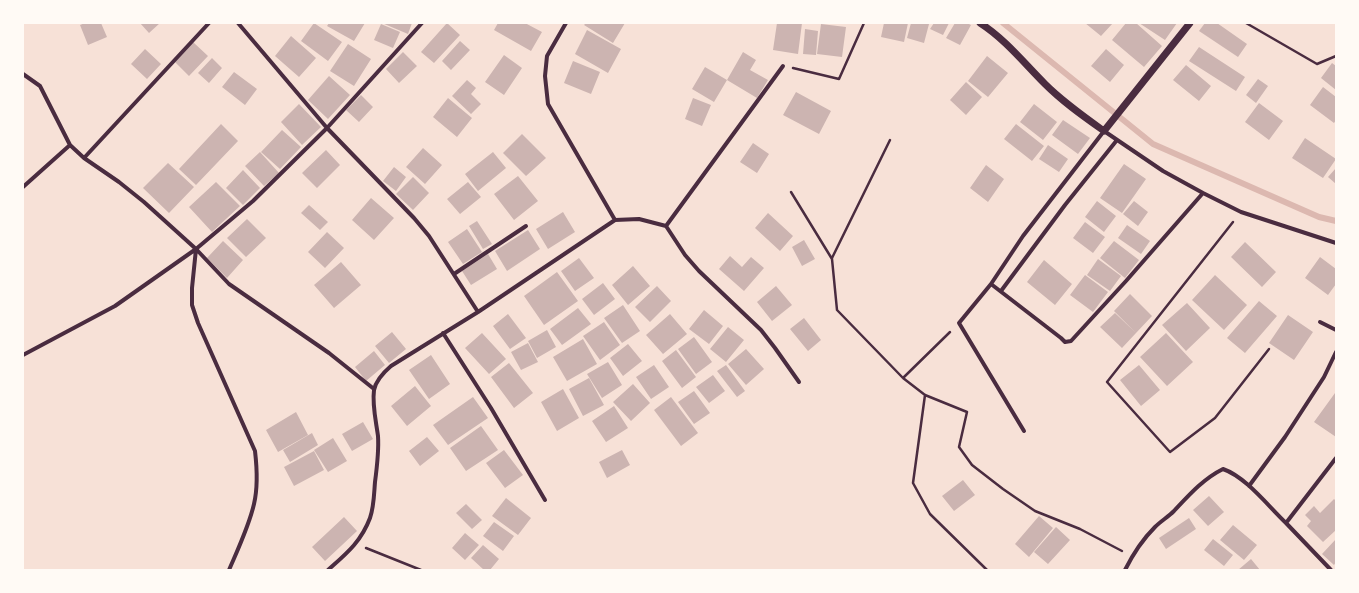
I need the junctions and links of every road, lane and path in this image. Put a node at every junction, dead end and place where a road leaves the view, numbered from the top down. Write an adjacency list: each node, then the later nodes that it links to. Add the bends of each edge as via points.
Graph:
1 (209, 23): 17 (street)
2 (238, 23): 12 (street)
3 (422, 23): 12 (street)
4 (566, 23): 22 (street, via 547,56 545,76 548,104)
5 (864, 23): 10 (path, via 839,79)
6 (980, 23): 13 (street, via 1006,44 1067,104)
7 (1190, 23): 13 (street)
8 (1246, 23): 9 (path, via 1317,64)
9 (1336, 56)
10 (783, 66): 24 (street)
11 (23, 74): 16 (street, via 40,86)
12 (327, 128): 26 (street, via 253,201); 28 (street, via 414,218)
13 (1104, 131): 15 (street); 29 (street, via 1023,236)
14 (890, 140): 27 (path)
15 (1117, 140): 20 (street, via 1163,171); 30 (street)
16 (70, 145): 17 (street); 18 (street)
17 (84, 158): 26 (street, via 144,202)
18 (23, 187)
19 (791, 192): 27 (path)
20 (1203, 193): 21 (street); 30 (street, via 1071,341 1065,342)
21 (1241, 212): 25 (street); 36 (path, via 1107,382 1170,452 1215,418)
22 (615, 220): 24 (street, via 639,219); 31 (street)
23 (526, 226): 28 (street)
24 (666, 226): 40 (street, via 699,271 761,330)
25 (1336, 243)
26 (196, 249): 38 (street, via 115,306); 41 (street, via 229,284 329,353); 50 (street, via 192,305 255,452 257,471 254,503)
27 (832, 259): 39 (path, via 837,310)
28 (454, 274): 31 (street)
29 (991, 284): 30 (street); 33 (street)
30 (1001, 291)
31 (478, 312): 35 (street)
32 (1320, 322): 34 (street)
33 (959, 323): 39 (path); 43 (street)
34 (1336, 330)
35 (443, 333): 41 (street, via 391,366 383,373); 46 (street)
36 (1269, 349)
37 (1336, 352): 45 (street, via 1324,377)
38 (23, 355)
39 (903, 378): 42 (path)
40 (799, 382)
41 (374, 389): 48 (street, via 378,440 374,500 370,518)
42 (925, 395): 49 (path, via 967,412 959,447 972,465 1003,490 1035,511); 53 (path, via 913,483 930,514)
43 (1024, 431)
44 (1336, 458): 47 (street)
45 (1249, 486): 47 (street); 49 (street, via 1233,472 1223,469 1213,474 1155,527)
46 (545, 500)
47 (1286, 523): 55 (street)
48 (357, 544): 51 (street); 52 (path)
49 (1132, 556): 54 (street)
50 (229, 570)
51 (328, 570)
52 (421, 570)
53 (987, 570)
54 (1126, 570)
55 (1331, 570)

